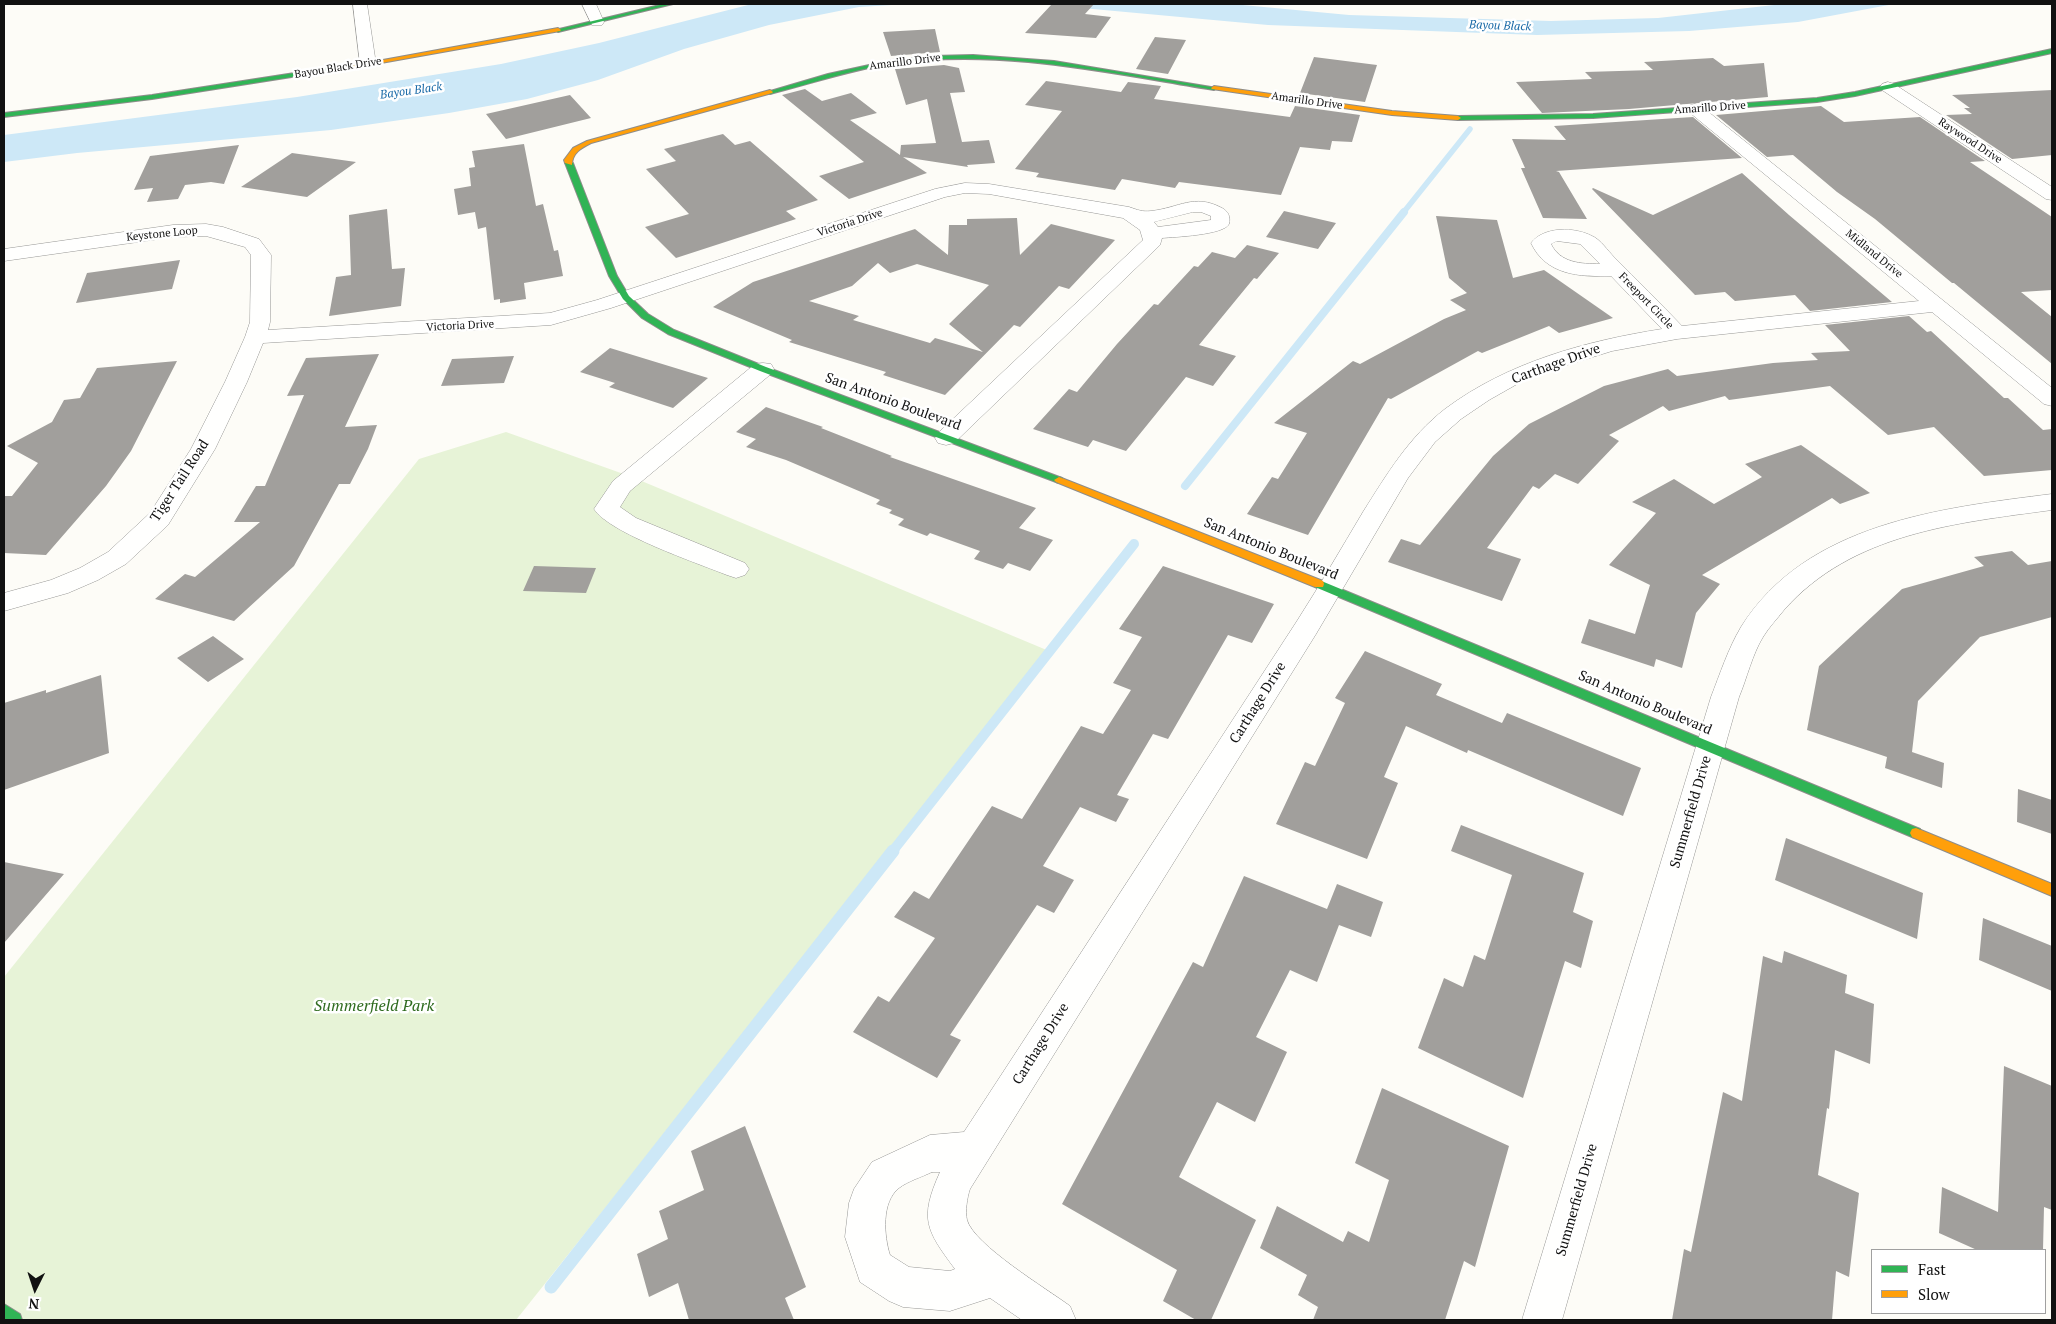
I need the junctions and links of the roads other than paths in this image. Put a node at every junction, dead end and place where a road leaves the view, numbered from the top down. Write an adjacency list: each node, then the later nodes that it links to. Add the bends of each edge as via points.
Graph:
1 (360, 4): 6 (street)
2 (589, 4): 4 (street)
3 (670, 4): 4 (street, Bayou Black Drive)
4 (598, 22): 6 (street, Bayou Black Drive)
5 (2051, 52): 7 (street, Amarillo Drive)
6 (368, 64): 9 (street, Bayou Black Drive, via 169,95)
7 (1888, 87): 8 (street, Amarillo Drive, via 1817,100); 11 (street, Raywood Drive)
8 (1695, 109): 10 (street, Amarillo Drive, via 1572,118 1452,118 1337,106 1027,60 944,57 893,62 840,73 593,140); 17 (street, Midland Drive)
9 (4, 116)
10 (572, 152): 16 (street, San Antonio Boulevard, via 568,160 613,276)
11 (2052, 195)
12 (1138, 218): 13 (street, via 1149,227); 13 (street, via 1193,205 1210,208 1220,214 1220,223 1212,228); 16 (street, Victoria Drive, via 1129,213 989,189 964,188)
13 (1151, 234): 22 (street, via 1152,240)
14 (4, 255): 19 (street, Keystone Loop, via 173,231 206,230 232,236 252,243 261,255 260,322)
15 (1615, 270): 18 (street, Freeport Circle)
16 (626, 297): 19 (street, Victoria Drive, via 551,319); 20 (street, San Antonio Boulevard, via 645,316 671,332)
17 (1937, 306): 18 (street, Carthage Drive); 21 (street, Midland Drive)
18 (1677, 333): 25 (street, Carthage Drive, via 1588,349 1520,374 1464,407 1427,437 1405,463)
19 (255, 337): 26 (street, Tiger Tail Road, via 203,449 159,519 117,558 89,574)
20 (763, 370): 22 (street, San Antonio Boulevard); 24 (street, via 621,486 606,510 628,524)
21 (2052, 399)
22 (946, 438): 25 (street, San Antonio Boulevard, via 1113,500)
23 (2052, 502): 27 (street, Summerfield Drive, via 1980,511 1882,534 1848,547 1809,570 1775,601 1750,636 1725,697)
24 (736, 569)
25 (1330, 589): 27 (street, San Antonio Boulevard); 29 (street, Carthage Drive)
26 (4, 602)
27 (1710, 747): 28 (street, San Antonio Boulevard); 34 (street, Summerfield Drive)
28 (2052, 890)
29 (974, 1150): 30 (street, Carthage Drive, via 948,1197 948,1227 974,1262); 30 (street, via 930,1154 885,1175 868,1203 865,1237 874,1268 902,1287 950,1291)
30 (995, 1276): 33 (street, Carthage Drive)
31 (4, 1312): 32 (street)
32 (14, 1320)
33 (1056, 1320)
34 (1542, 1320)

